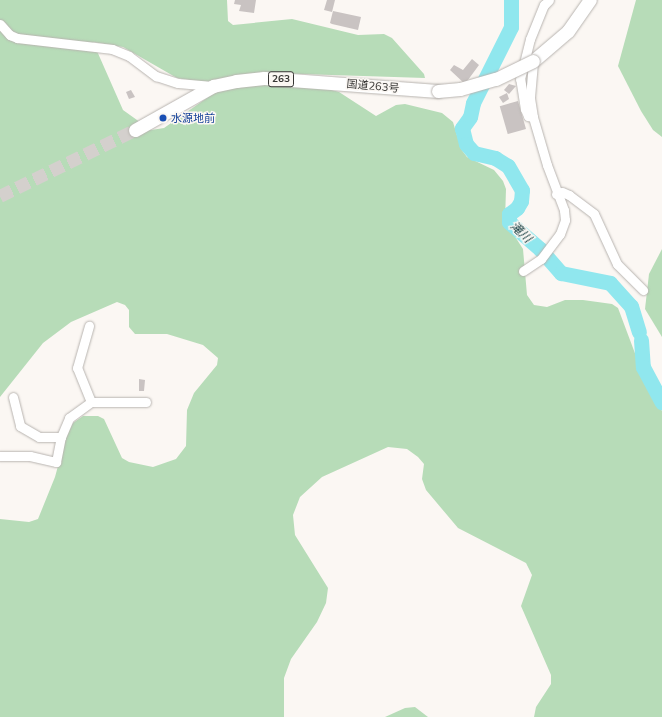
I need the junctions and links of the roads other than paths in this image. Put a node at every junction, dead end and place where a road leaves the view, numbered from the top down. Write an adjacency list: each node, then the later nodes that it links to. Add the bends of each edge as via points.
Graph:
1 (549, 0): 6 (street, via 544,5 530,39 520,79 525,109 528,116)
2 (590, 0): 4 (highway, 国道263号 / 263, via 568,31)
3 (0, 24): 5 (street, via 10,35 17,38 112,49 129,56 156,76 178,83)
4 (533, 61): 5 (highway, 国道263号 / 263, bridge, via 496,79 460,89 438,91 264,78); 6 (street, via 530,97)
5 (213, 86): 7 (highway, 国道263号 / 263)
6 (533, 116): 8 (street)
7 (136, 130)
8 (556, 194): 9 (street, via 564,210 565,220 560,234 541,259); 10 (street, via 569,194 594,214 617,264)
9 (522, 271)
10 (643, 290)
11 (90, 326): 13 (street, via 77,368)
12 (13, 397): 15 (street, via 20,426 39,437)
13 (91, 402): 14 (street); 15 (street, via 68,418)
14 (146, 402)
15 (60, 437): 16 (street, via 56,462 30,456)
16 (0, 456)

